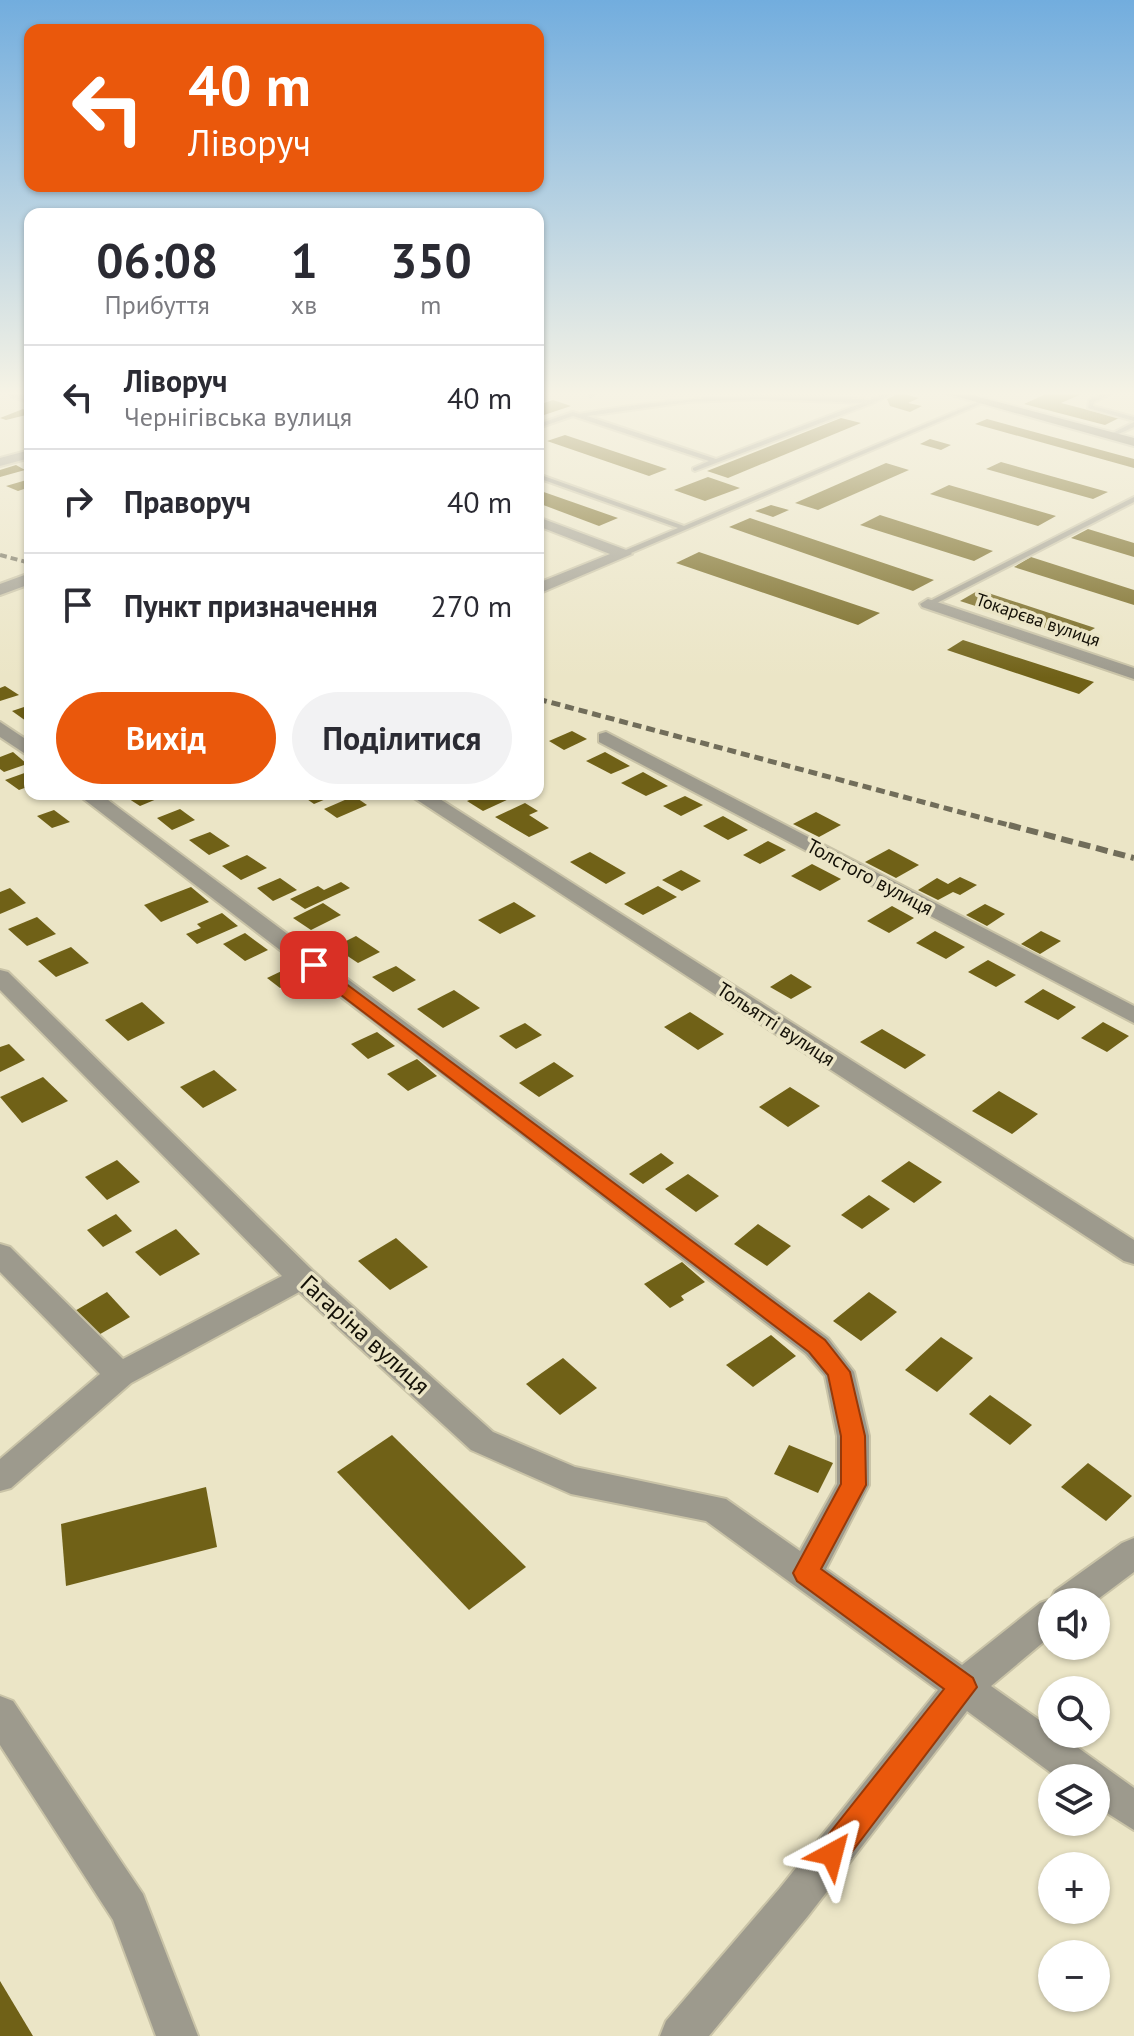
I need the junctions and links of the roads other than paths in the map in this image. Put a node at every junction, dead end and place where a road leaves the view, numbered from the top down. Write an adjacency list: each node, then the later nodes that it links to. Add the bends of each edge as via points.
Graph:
1 (572, 488): 5 (lane)
2 (779, 488): 5 (lane)
3 (1134, 499): 12 (lane)
4 (544, 523): 6 (street)
5 (684, 528): 6 (lane)
6 (624, 554): 10 (street)
7 (0, 568): 8 (street)
8 (24, 576)
9 (24, 580): 11 (street)
10 (544, 587)
11 (0, 590)
12 (928, 604): 13 (street, Токарєва вулиця)
13 (1134, 674)
14 (0, 728): 16 (street)
15 (606, 738): 20 (street, Толстого вулиця)
16 (24, 746)
17 (95, 800): 27 (street, via 817,1346 839,1372 843,1387 853,1436 853,1485)
18 (427, 800): 22 (street, Тольятті вулиця)
19 (0, 977): 23 (street, Гагаріна вулиця)
20 (1134, 1016)
21 (0, 1254): 24 (street)
22 (1134, 1254)
23 (302, 1278): 24 (street); 27 (street, Гагаріна вулиця, via 482,1441 571,1480 714,1509)
24 (120, 1375): 25 (street)
25 (0, 1478)
26 (1134, 1553): 28 (street)
27 (806, 1573): 30 (street, Гагаріна вулиця)
28 (1086, 1588)
29 (1038, 1625): 30 (street)
30 (963, 1687): 32 (street, Гагаріна вулиця); 36 (street)
31 (0, 1713): 35 (street, via 129,1908)
32 (1070, 1764)
33 (1110, 1793): 34 (street)
34 (1134, 1811)
35 (177, 2036)
36 (681, 2036)

